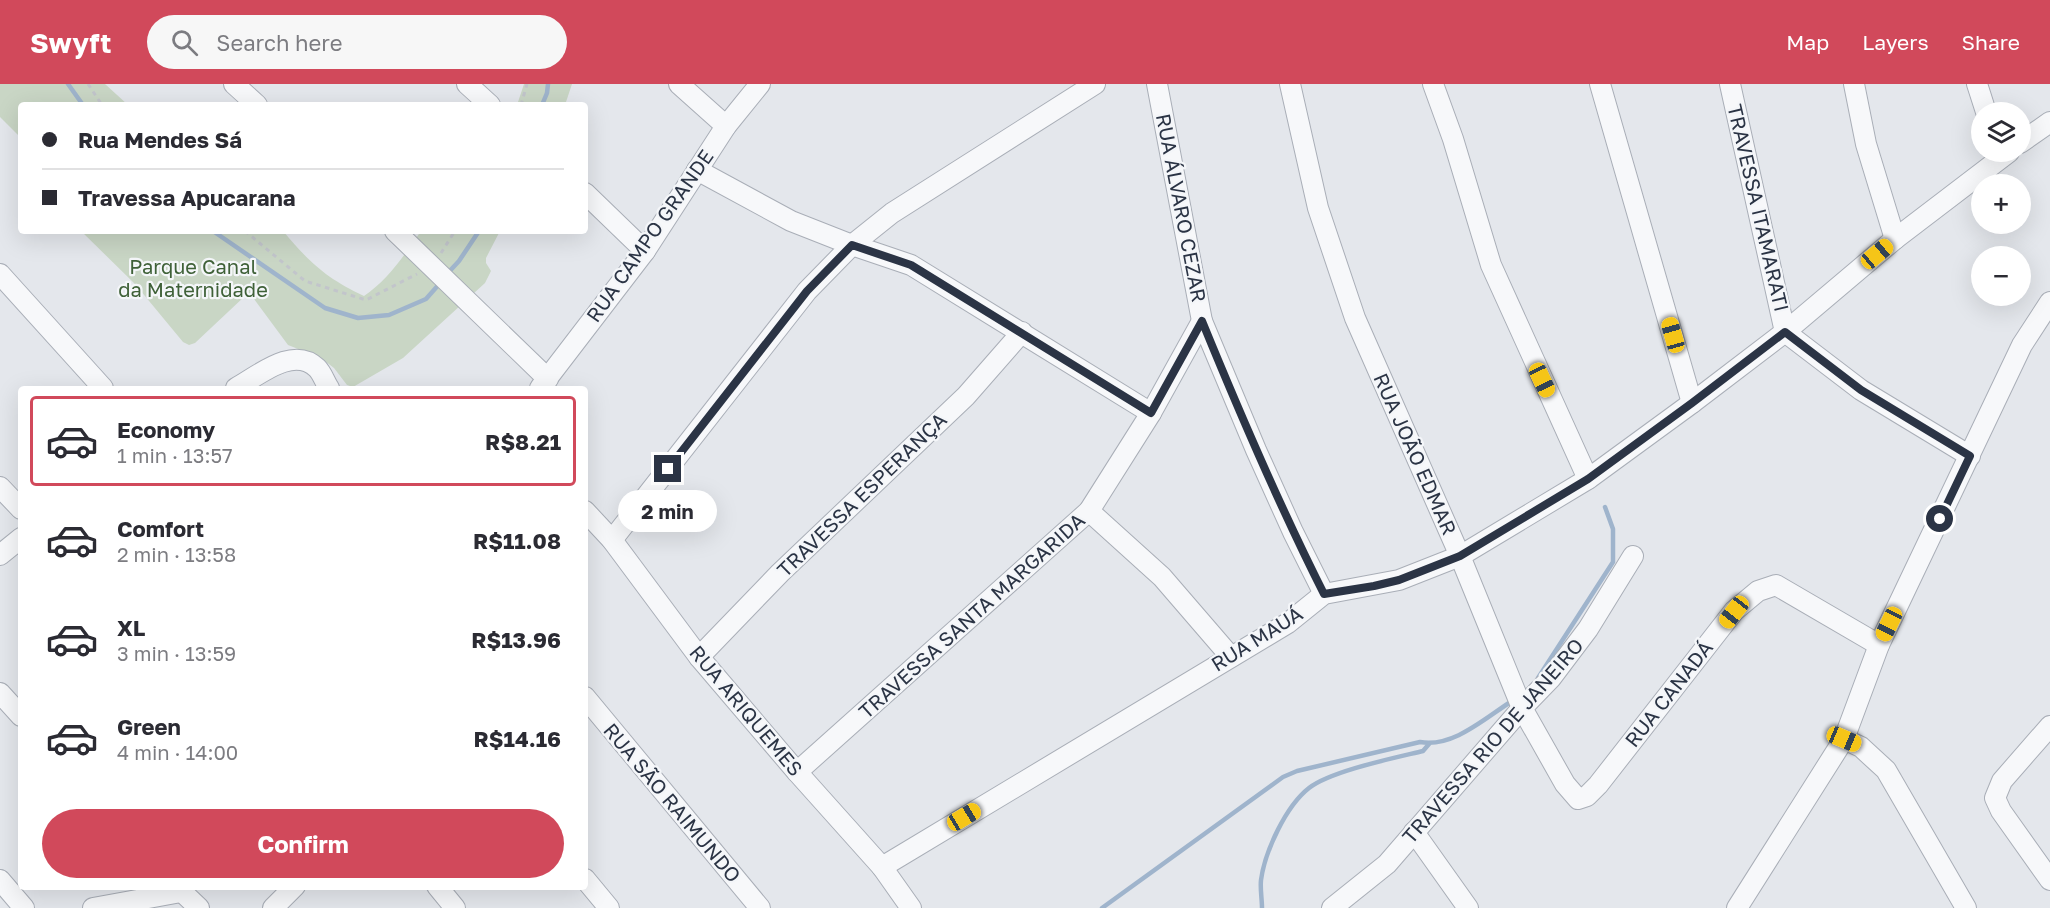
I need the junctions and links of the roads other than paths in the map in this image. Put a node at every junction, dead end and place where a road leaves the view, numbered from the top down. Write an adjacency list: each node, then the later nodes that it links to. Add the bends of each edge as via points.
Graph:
1 (234, 84): 13 (street)
2 (467, 84): 14 (street)
3 (679, 84): 17 (street)
4 (759, 84): 17 (street, RUA CAMPO GRANDE)
5 (1095, 84): 24 (street, via 892,213)
6 (1157, 84): 28 (street, RUA ÁLVARO CEZAR)
7 (1290, 84): 46 (street, RUA JOÃO EDMAR, via 1318,208 1355,318)
8 (1433, 84): 38 (street, via 1491,265)
9 (1600, 84): 35 (street)
10 (1730, 84): 30 (street, TRAVESSA ITAMARATI)
11 (1854, 84): 23 (street, via 1866,144)
12 (1977, 84): 15 (street)
13 (254, 102)
14 (487, 102)
15 (1983, 102)
16 (2050, 122): 18 (street)
17 (726, 126): 20 (street, RUA CAMPO GRANDE)
18 (2031, 135)
19 (1993, 162): 23 (street, RUA MAUÁ)
20 (697, 170): 24 (street, via 791,220); 25 (street, RUA CAMPO GRANDE)
21 (588, 196): 25 (street)
22 (398, 234): 31 (street, via 460,293)
23 (1895, 239): 30 (street, RUA MAUÁ)
24 (852, 245): 29 (street, via 911,265); 44 (street, via 807,291)
25 (645, 251): 31 (street, RUA CAMPO GRANDE)
26 (0, 274): 32 (street)
27 (2050, 302): 37 (street, via 2022,345)
28 (1202, 321): 36 (street, TRAVESSA SANTA MARGARIDA); 48 (street, RUA ÁLVARO CEZAR, via 1256,450)
29 (1022, 332): 36 (street); 50 (street, TRAVESSA ESPERANÇA, via 966,396 780,573)
30 (1785, 332): 35 (street, RUA MAUÁ); 37 (street, via 1861,390)
31 (544, 384)
32 (101, 386)
33 (240, 386): 34 (street, via 284,361 301,358 317,368)
34 (328, 386)
35 (1692, 403): 38 (street, RUA MAUÁ)
36 (1151, 413): 41 (street, TRAVESSA SANTA MARGARIDA)
37 (1970, 456): 49 (street)
38 (1588, 479): 46 (street, RUA MAUÁ)
39 (0, 487): 40 (street)
40 (18, 506)
41 (1089, 511): 51 (street, via 1161,578); 58 (street, TRAVESSA SANTA MARGARIDA)
42 (588, 514): 44 (street, RUA ARIQUEMES)
43 (18, 540): 45 (street)
44 (612, 540): 50 (street, RUA ARIQUEMES)
45 (0, 555)
46 (1460, 556): 48 (street, RUA MAUÁ, via 1399,580); 54 (street, RUA JOÃO EDMAR)
47 (1633, 556): 54 (street, TRAVESSA RIO DE JANEIRO, via 1588,629 1551,678)
48 (1324, 594): 51 (street, RUA MAUÁ, via 1288,623)
49 (1879, 645): 57 (street); 59 (street, RUA CANADÁ, via 1776,585 1758,591 1734,612)
50 (699, 657): 58 (street, RUA ARIQUEMES)
51 (1231, 657): 61 (street, RUA MAUÁ)
52 (0, 693): 55 (street)
53 (588, 702): 74 (street, RUA SÃO RAIMUNDO)
54 (1522, 708): 59 (street, RUA JOÃO EDMAR, via 1565,784 1578,799); 60 (street, TRAVESSA RIO DE JANEIRO)
55 (18, 713)
56 (2050, 726): 63 (street, via 2002,781 1995,798)
57 (1844, 739): 68 (street, via 1861,747 1886,770); 78 (street)
58 (797, 772): 61 (street, RUA ARIQUEMES)
59 (1587, 796)
60 (1414, 832): 76 (street, TRAVESSA RIO DE JANEIRO, via 1387,864); 77 (street)
61 (882, 867): 75 (street, RUA ARIQUEMES)
62 (0, 880): 69 (street)
63 (2050, 880)
64 (588, 883): 73 (street)
65 (174, 890): 70 (street)
66 (180, 890): 71 (street)
67 (440, 890): 72 (street)
68 (1962, 907)
69 (24, 908)
70 (93, 908)
71 (199, 908)
72 (455, 908)
73 (609, 908)
74 (760, 908)
75 (911, 908)
76 (1332, 908)
77 (1468, 908)
78 (1737, 908)

